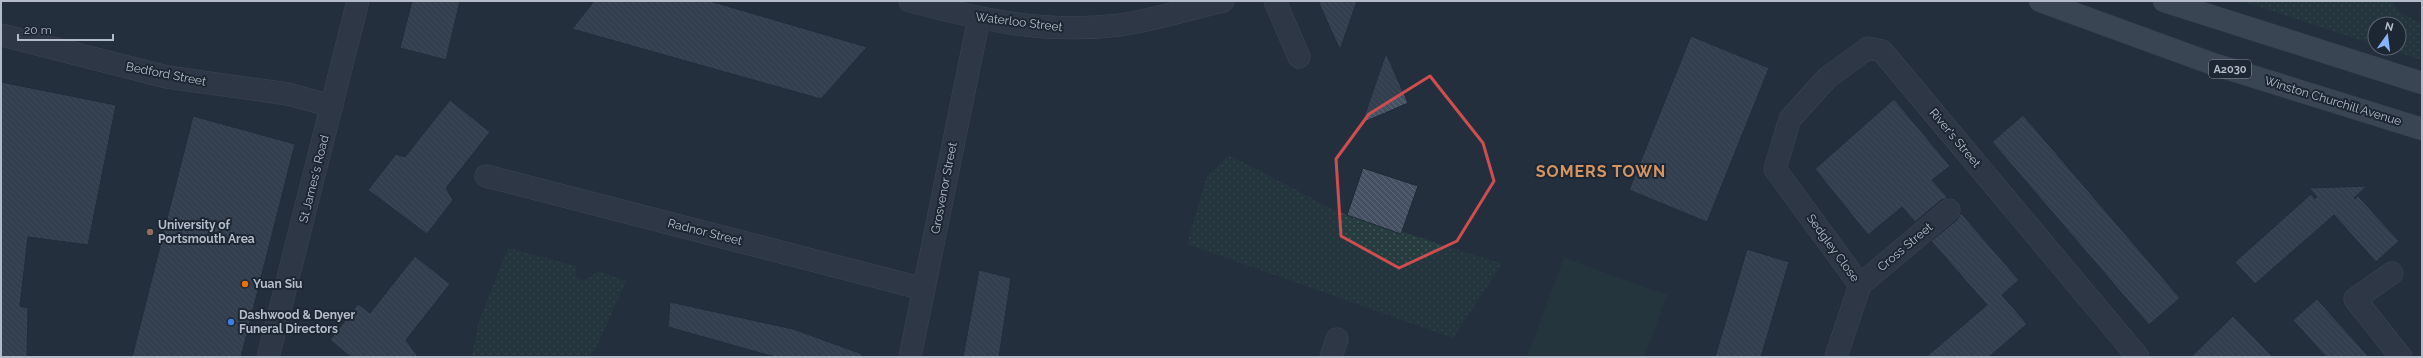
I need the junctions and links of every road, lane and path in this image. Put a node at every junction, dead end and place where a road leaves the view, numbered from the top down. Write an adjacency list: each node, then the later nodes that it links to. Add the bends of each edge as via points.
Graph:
1 (358, 1): 11 (street, St James's Road)
2 (910, 1): 7 (street, Waterloo Street)
3 (1223, 1): 7 (street, Waterloo Street, via 1120,25 1054,29)
4 (1275, 1): 9 (street)
5 (2040, 1): 12 (main road, Winston Churchill Avenue / A2030, via 2213,64)
6 (2164, 1): 10 (main road)
7 (979, 18): 18 (street, Grosvenor Street)
8 (1, 35): 11 (street, Bedford Street, via 167,76 288,94)
9 (1299, 57)
10 (2422, 83)
11 (332, 106): 19 (street, St James's Road)
12 (2422, 129)
13 (1775, 169): 17 (street, Sedgley Close); 22 (street, River's Street, via 1790,119 1827,78 1868,48 1882,51)
14 (486, 176): 18 (street, Radnor Street)
15 (1949, 210): 17 (street, Cross Street)
16 (2392, 273): 23 (street, via 2355,299)
17 (1860, 285): 21 (street, Sedgley Close)
18 (924, 289): 20 (street, Grosvenor Street)
19 (268, 357)
20 (910, 357)
21 (1836, 357)
22 (2138, 357)
23 (2401, 357)

